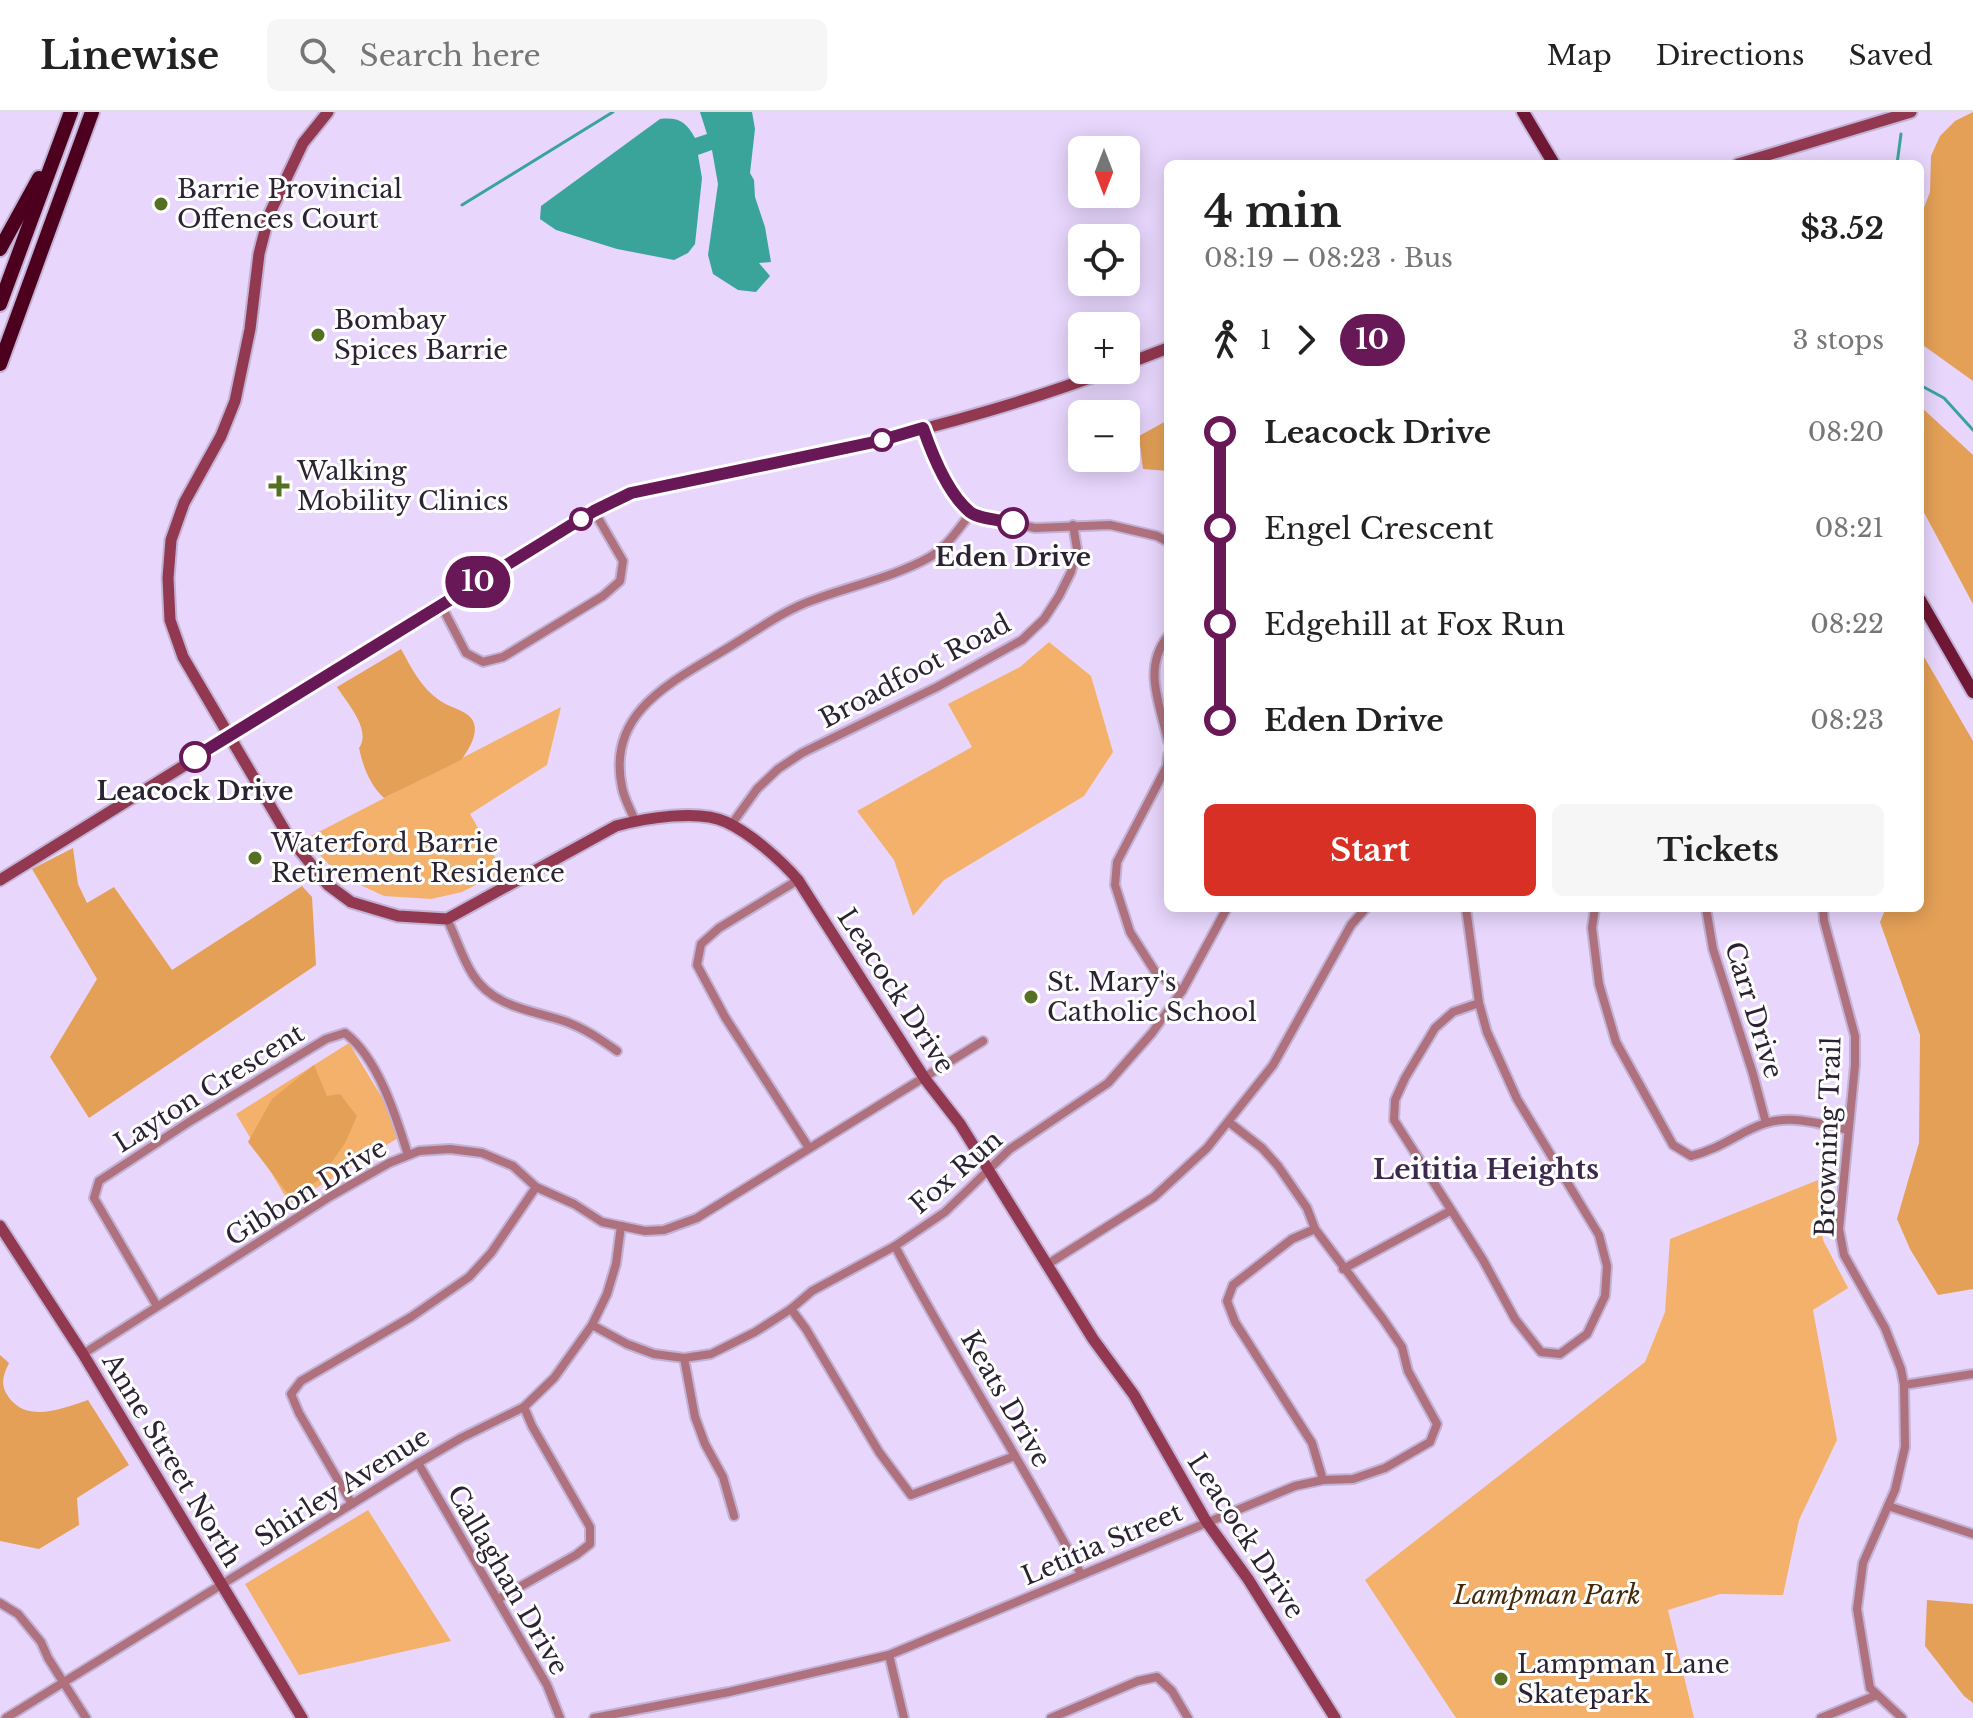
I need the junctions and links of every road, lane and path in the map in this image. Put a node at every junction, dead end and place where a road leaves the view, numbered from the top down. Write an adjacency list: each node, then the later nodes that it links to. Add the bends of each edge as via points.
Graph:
1 (71, 112): 6 (highway)
2 (92, 112): 13 (highway)
3 (328, 112): 25 (street, via 303,143 269,215 235,401 171,540 170,620 183,657)
4 (1523, 112): 7 (main road)
5 (1911, 112): 8 (street)
6 (59, 143): 9 (highway); 10 (highway)
7 (1552, 160)
8 (1751, 160)
9 (0, 249)
10 (0, 304)
11 (1164, 350): 12 (street)
12 (1140, 359)
13 (0, 364)
14 (1069, 384): 15 (street)
15 (923, 428): 16 (street, via 631,493); 17 (street, via 948,484)
16 (594, 511): 20 (street); 20 (street, via 623,561 620,581 603,596 503,657 483,662 466,653)
17 (971, 513): 18 (street, via 1035,528); 27 (street, via 932,556 788,611 659,691 637,712 623,739 618,766)
18 (1073, 525): 19 (street, via 1110,525); 28 (street, Broadfoot Road, via 1077,549 1071,572 1044,619 1022,640 802,753 757,789)
19 (1164, 540)
20 (441, 605): 25 (street)
21 (1924, 607): 23 (main road)
22 (1164, 641): 24 (street, via 1152,671)
23 (1973, 692)
24 (1164, 724)
25 (231, 736): 29 (street); 37 (street, via 288,836 328,885 351,902 398,916)
26 (1164, 772): 38 (street, via 1117,862 1115,885 1130,932 1156,973)
27 (635, 821): 28 (street, Leacock Drive, via 683,815); 37 (street, Leacock Drive, via 616,826)
28 (731, 825): 30 (street, Leacock Drive, via 780,860)
29 (0, 880)
30 (798, 880): 42 (street, Leacock Drive); 46 (street, via 719,928 701,944 697,965)
31 (1225, 912): 38 (street, Fox Run)
32 (1362, 912): 43 (street, via 1273,1065)
33 (1467, 912): 39 (street)
34 (1594, 912): 44 (street, via 1599,984 1616,1042 1673,1145 1691,1156)
35 (1707, 912): 44 (street, Carr Drive)
36 (1823, 912): 45 (street, Browning Trail, via 1855,1036)
37 (447, 919): 41 (street, via 474,976 491,994 591,1032)
38 (1182, 991): 48 (street, Fox Run, via 1108,1083 1010,1149)
39 (1479, 1003): 50 (street, via 1453,1012 1435,1028 1395,1100 1394,1120); 50 (street, via 1517,1099 1599,1235 1607,1266 1605,1296 1587,1334 1560,1354 1541,1352)
40 (983, 1041): 42 (street, Gibbon Drive)
41 (617, 1051)
42 (925, 1079): 46 (street, Gibbon Drive); 48 (street, Leacock Drive)
43 (1230, 1123): 53 (street, Letitia Street, via 1278,1166); 55 (street, via 1154,1197)
44 (1766, 1123): 45 (street, via 1800,1119)
45 (1848, 1130): 63 (street, Browning Trail, via 1839,1229 1844,1255 1885,1328)
46 (809, 1148): 52 (street, Gibbon Drive, via 697,1218 664,1230)
47 (408, 1155): 49 (street, Gibbon Drive, via 450,1149 482,1153 513,1166); 57 (street, Gibbon Drive, via 331,1196); 57 (street, Layton Crescent, via 394,1110 359,1044 345,1033 326,1039 99,1181 94,1198)
48 (988, 1171): 54 (street, Fox Run, via 945,1212); 55 (street, Leacock Drive)
49 (536, 1187): 52 (street, Gibbon Drive, via 602,1222); 68 (street, via 469,1277 301,1381 291,1394)
50 (1450, 1211): 56 (street)
51 (0, 1226): 60 (street, Anne Street North)
52 (621, 1226): 59 (street, Shirley Avenue, via 612,1279)
53 (1315, 1229): 56 (street, Letitia Street); 67 (street, via 1292,1239 1233,1285 1227,1301 1312,1443)
54 (895, 1246): 58 (street, Fox Run, via 812,1291); 65 (street, Keats Drive)
55 (1048, 1264): 71 (street, Leacock Drive, via 1134,1395)
56 (1343, 1269): 67 (street, Letitia Street, via 1402,1347 1408,1371 1437,1424 1430,1442 1385,1468 1353,1479)
57 (157, 1306): 60 (street, Gibbon Drive)
58 (791, 1309): 61 (street, Fox Run, via 711,1354); 65 (street, via 911,1495)
59 (592, 1325): 61 (street, Fox Run, via 654,1354); 64 (street, Shirley Avenue, via 554,1378)
60 (83, 1354): 74 (street, Anne Street North)
61 (684, 1358): 70 (street, via 695,1417 723,1477)
62 (1973, 1374): 63 (street)
63 (1904, 1385): 69 (street, Browning Trail, via 1905,1447)
64 (524, 1407): 66 (street, Shirley Avenue); 75 (street, via 590,1527 590,1544)
65 (1015, 1456): 73 (street, Keats Drive)
66 (418, 1463): 68 (street, Shirley Avenue); 75 (street, Callaghan Drive)
67 (1323, 1480): 71 (street, Letitia Street)
68 (352, 1504): 74 (street, Shirley Avenue)
69 (1888, 1506): 72 (street); 79 (street, Browning Trail, via 1863,1563 1857,1609 1870,1688)
70 (734, 1516)
71 (1206, 1521): 73 (street, Letitia Street); 88 (street, Leacock Drive)
72 (1973, 1534)
73 (1081, 1574): 77 (street, Letitia Street)
74 (220, 1584): 78 (street, Shirley Avenue); 82 (street, Anne Street North)
75 (498, 1599): 83 (street, Callaghan Drive)
76 (0, 1603): 78 (street, via 18,1614 41,1642)
77 (889, 1655): 84 (street, Letitia Street); 85 (street)
78 (64, 1682): 80 (street, Shirley Avenue); 81 (street)
79 (1877, 1695): 89 (street); 90 (street, Browning Trail)
80 (6, 1718)
81 (86, 1718)
82 (302, 1718)
83 (560, 1718)
84 (594, 1718)
85 (904, 1718)
86 (1051, 1718): 87 (street, via 1157,1677)
87 (1188, 1718)
88 (1335, 1718)
89 (1821, 1718)
90 (1902, 1718)

